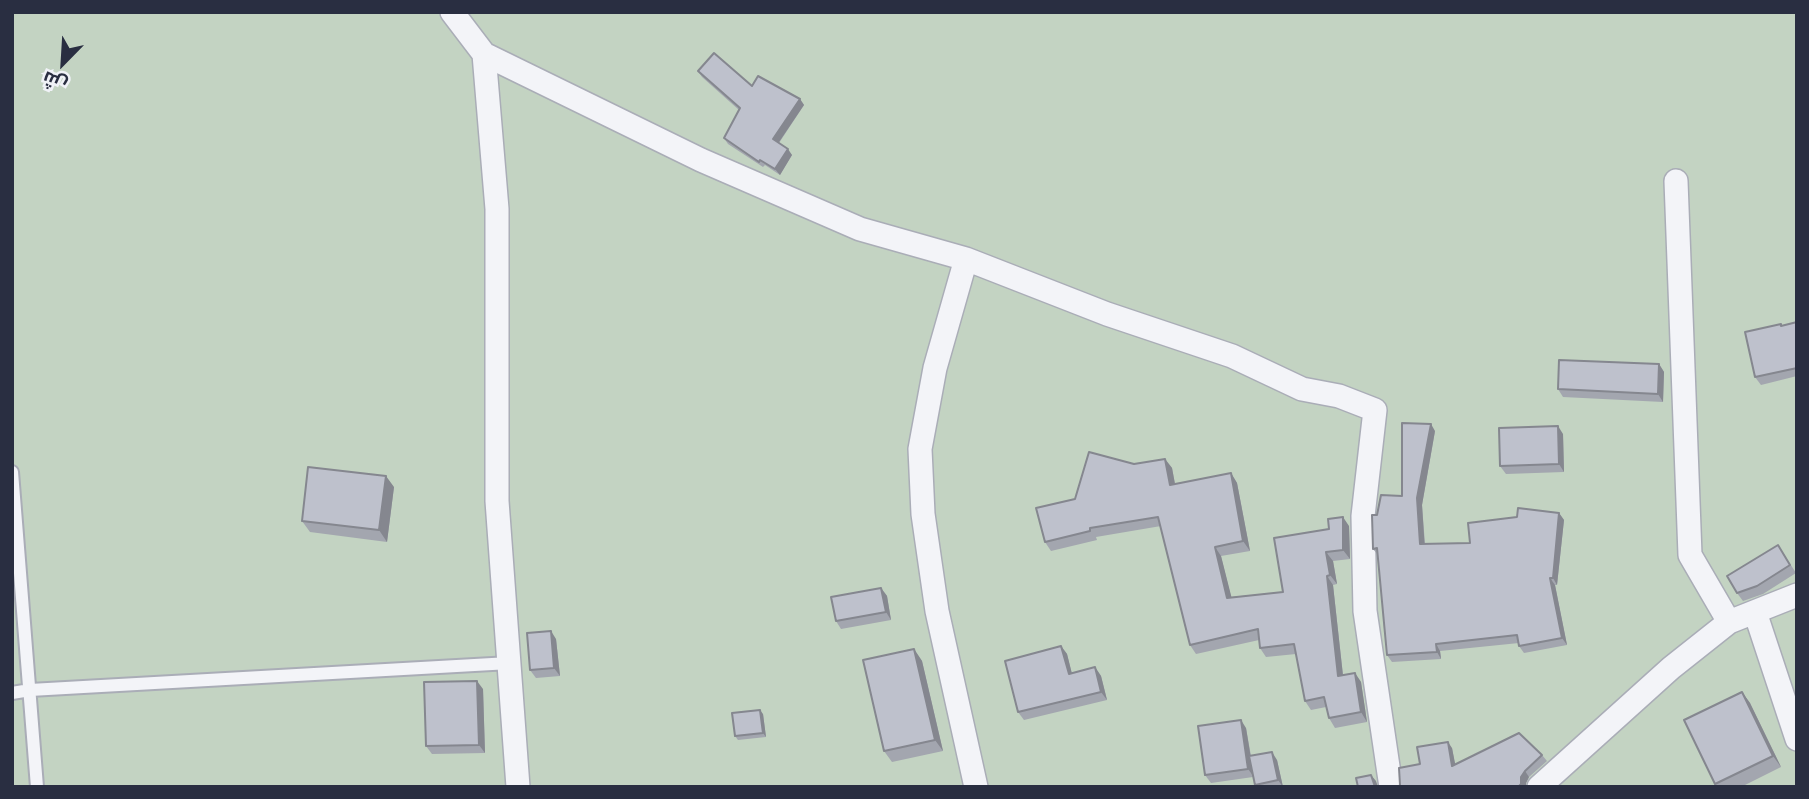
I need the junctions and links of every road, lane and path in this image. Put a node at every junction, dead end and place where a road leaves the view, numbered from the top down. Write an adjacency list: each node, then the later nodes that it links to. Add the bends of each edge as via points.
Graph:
1 (452, 12): 2 (street)
2 (484, 54): 4 (street, via 701,160 860,229); 10 (street, via 497,209 497,501)
3 (1676, 181): 9 (street, via 1690,555)
4 (966, 259): 16 (street, via 935,368 920,449 923,514 937,611); 17 (street, via 1107,314 1233,356 1302,388 1374,410 1363,516 1365,611)
5 (12, 472): 6 (lane)
6 (16, 569): 11 (lane)
7 (1797, 595): 8 (street)
8 (1755, 612): 9 (street); 13 (street)
9 (1730, 622): 18 (street, via 1671,668)
10 (510, 663): 11 (lane); 15 (street)
11 (30, 690): 12 (lane); 14 (lane)
12 (12, 694)
13 (1797, 739)
14 (37, 787)
15 (518, 787)
16 (976, 787)
17 (1391, 787)
18 (1539, 787)

